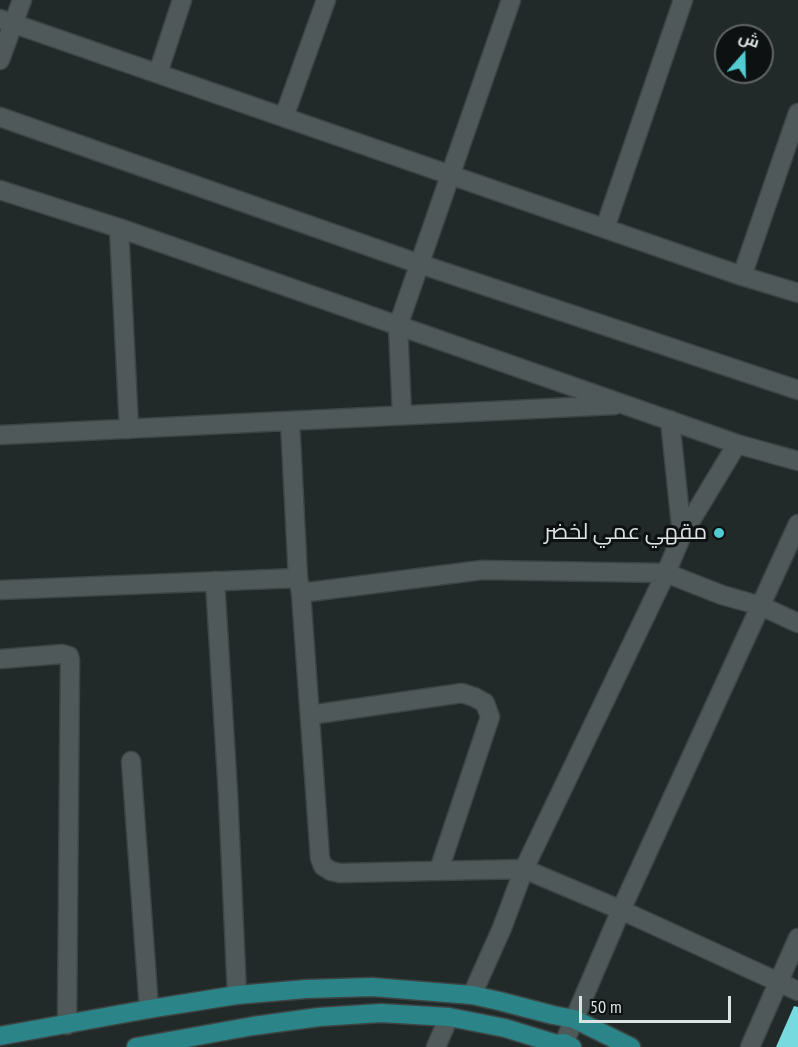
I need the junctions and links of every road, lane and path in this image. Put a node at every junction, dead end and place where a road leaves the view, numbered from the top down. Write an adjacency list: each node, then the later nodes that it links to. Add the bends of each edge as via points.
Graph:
1 (22, 0): 6 (street)
2 (182, 0): 8 (street)
3 (326, 0): 11 (street)
4 (511, 0): 12 (street)
5 (683, 0): 15 (street)
6 (7, 21): 7 (street); 8 (street)
7 (0, 60)
8 (158, 73): 11 (street)
9 (798, 113): 17 (street)
10 (0, 117): 16 (street)
11 (284, 117): 12 (street)
12 (452, 175): 15 (street); 16 (street)
13 (0, 190): 14 (street)
14 (119, 228): 19 (street); 25 (street)
15 (605, 228): 17 (street)
16 (419, 264): 19 (street); 20 (street)
17 (742, 276): 18 (street)
18 (798, 293)
19 (398, 326): 21 (street); 22 (street)
20 (798, 390)
21 (624, 404): 22 (street); 23 (street)
22 (402, 415): 24 (street)
23 (670, 420): 27 (street); 30 (street)
24 (290, 421): 25 (street); 33 (street)
25 (129, 429): 26 (street)
26 (0, 435)
27 (736, 444): 28 (street); 30 (street)
28 (798, 461)
29 (798, 524): 35 (street)
30 (681, 535): 31 (street)
31 (666, 573): 33 (street, via 482,570); 35 (street); 40 (street)
32 (215, 581): 33 (street); 34 (street); 46 (street)
33 (300, 585): 38 (street)
34 (0, 590)
35 (761, 606): 36 (street); 42 (street)
36 (798, 623)
37 (0, 659): 51 (street, via 62,654 70,660)
38 (310, 715): 41 (street, via 323,866 340,873); 41 (street, via 462,693 484,703 490,717)
39 (131, 761): 48 (street)
40 (524, 869): 41 (street); 42 (street); 47 (street)
41 (440, 870)
42 (621, 910): 44 (street); 50 (street)
43 (798, 938): 44 (street)
44 (777, 982): 45 (street); 57 (street)
45 (798, 991)
46 (237, 995): 47 (main road, via 372,987); 48 (main road)
47 (472, 995): 50 (main road)
48 (149, 1009): 51 (main road)
49 (449, 1017): 53 (main road); 54 (main road, via 381,1013 319,1017); 55 (street)
50 (574, 1019): 53 (street); 56 (main road)
51 (67, 1025): 52 (main road)
52 (0, 1036)
53 (568, 1045)
54 (136, 1047)
55 (436, 1047)
56 (631, 1047)
57 (750, 1047)

